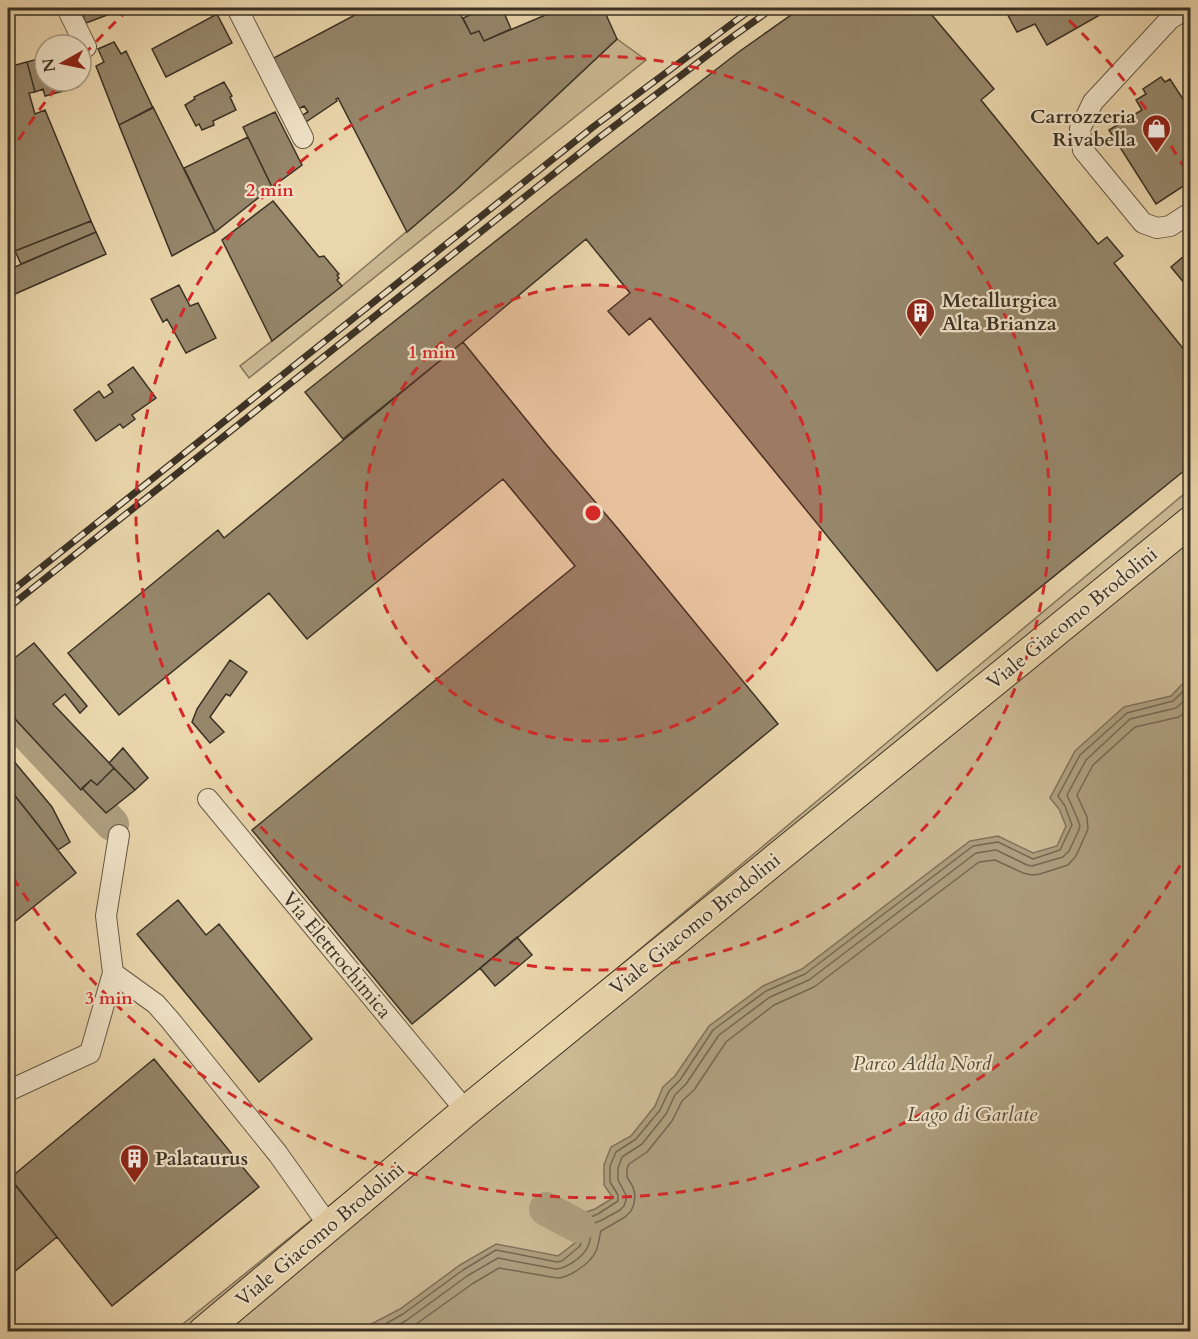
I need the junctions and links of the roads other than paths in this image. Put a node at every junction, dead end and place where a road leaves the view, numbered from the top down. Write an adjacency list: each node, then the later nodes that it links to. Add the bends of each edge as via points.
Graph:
1 (67, 8): 4 (street)
2 (237, 8): 5 (street)
3 (1187, 8): 6 (street, via 1170,19 1093,102 1080,129 1083,150 1143,223 1157,228 1170,226)
4 (79, 33)
5 (303, 138)
6 (1191, 213)
7 (1191, 522): 12 (main road, Viale Giacomo Brodolini)
8 (208, 799): 12 (street, Via Elettrochimica)
9 (119, 835): 10 (street, via 106,916)
10 (114, 973): 11 (street, via 90,1053); 13 (street, via 156,1004 170,1020 278,1154)
11 (8, 1091)
12 (466, 1111): 13 (main road, Viale Giacomo Brodolini)
13 (329, 1226): 14 (main road, Viale Giacomo Brodolini)
14 (203, 1332)

